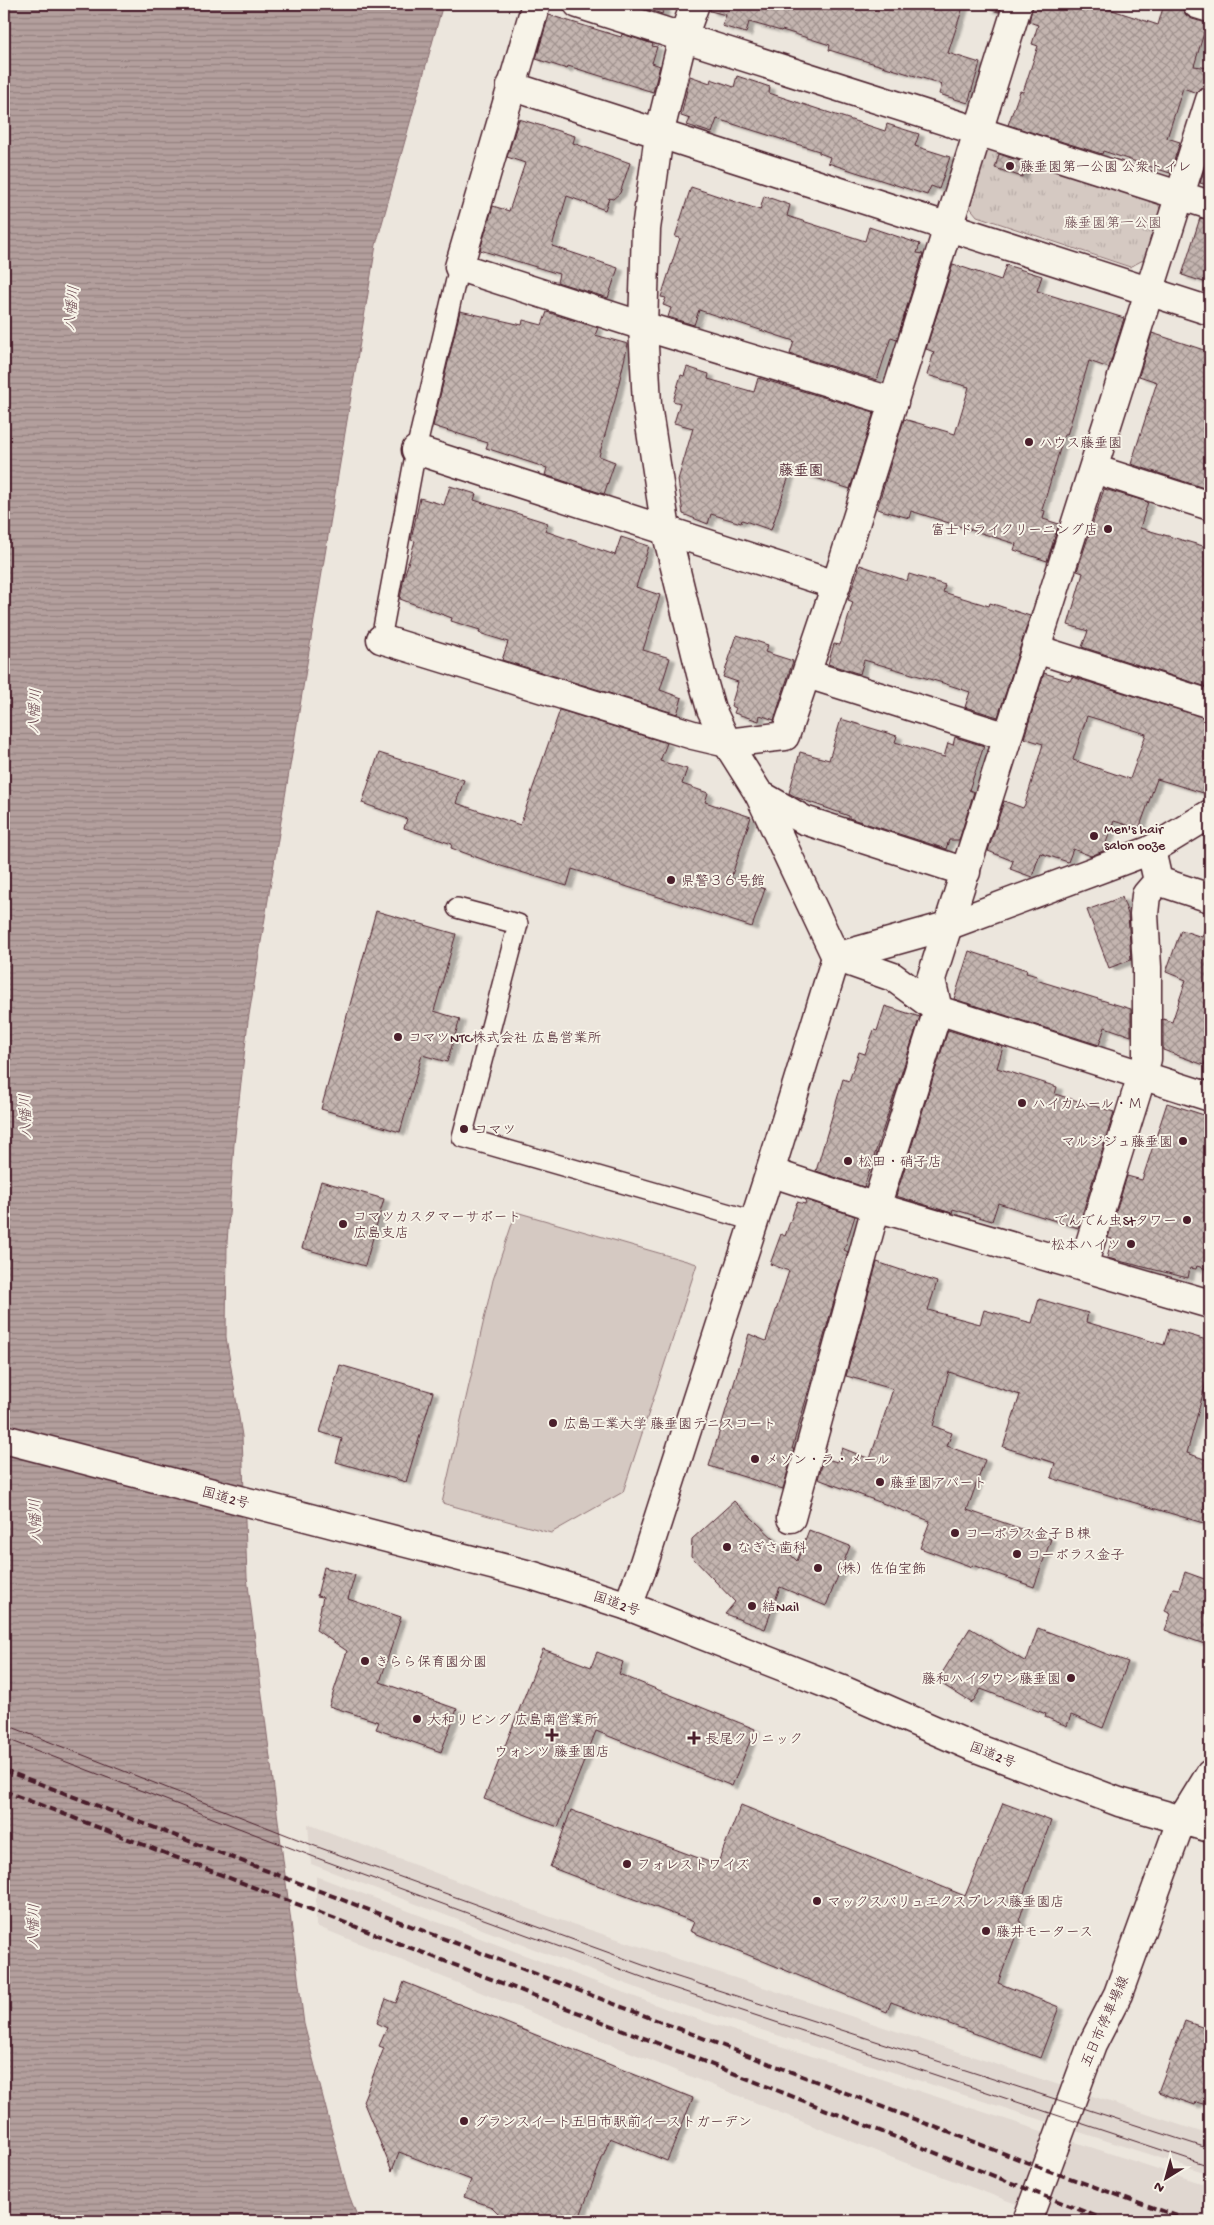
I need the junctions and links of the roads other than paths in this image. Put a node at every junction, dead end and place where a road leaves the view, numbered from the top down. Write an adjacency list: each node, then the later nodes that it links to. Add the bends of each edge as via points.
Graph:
1 (536, 4): 8 (main road)
2 (578, 4): 7 (main road)
3 (695, 4): 7 (main road)
4 (1018, 4): 10 (main road)
5 (1197, 4): 6 (main road)
6 (1210, 8)
7 (683, 38): 10 (main road); 11 (main road)
8 (511, 86): 11 (main road); 15 (main road)
9 (1210, 100): 12 (main road)
10 (978, 130): 12 (main road); 14 (main road)
11 (659, 135): 14 (main road); 18 (main road, via 646,229)
12 (1179, 196): 13 (main road); 16 (main road)
13 (1210, 205)
14 (948, 226): 16 (main road); 19 (main road)
15 (459, 267): 18 (main road); 20 (lane)
16 (1149, 291): 17 (main road); 21 (main road)
17 (1210, 311)
18 (643, 326): 19 (main road); 23 (main road, via 647,405)
19 (894, 402): 24 (main road)
20 (416, 450): 23 (main road); 25 (lane)
21 (1094, 469): 22 (main road); 26 (main road)
22 (1210, 506)
23 (666, 530): 24 (main road); 30 (main road, via 711,709)
24 (836, 586): 27 (main road)
25 (381, 639): 30 (main road)
26 (1036, 649): 28 (main road); 29 (main road)
27 (807, 674): 29 (main road); 30 (main road, via 785,736)
28 (1210, 704)
29 (1008, 737): 34 (main road)
30 (727, 743): 31 (main road)
31 (758, 794): 34 (main road, via 804,820); 39 (main road)
32 (1210, 814): 33 (main road)
33 (1151, 850): 35 (main road); 38 (main road)
34 (966, 872): 38 (main road)
35 (1158, 881): 36 (main road); 41 (main road, via 1146,895 1144,914 1146,1058)
36 (1210, 898)
37 (457, 908): 45 (lane, via 518,924 462,1137)
38 (947, 926): 39 (main road); 40 (main road, via 932,978)
39 (836, 957): 40 (main road, via 893,976); 43 (main road)
40 (938, 1010): 41 (main road); 44 (main road)
41 (1142, 1075): 42 (main road); 46 (main road)
42 (1210, 1097)
43 (770, 1172): 44 (main road); 45 (main road)
44 (876, 1207): 46 (main road); 49 (main road)
45 (754, 1221): 50 (main road)
46 (1083, 1266): 47 (main road)
47 (1210, 1304)
48 (4, 1439): 50 (main road, 国道2号, via 534,1576)
49 (791, 1518)
50 (628, 1606): 52 (main road, 国道2号, via 846,1691 971,1746 1118,1802)
51 (1210, 1774): 52 (main road, 五日市停車場線)
52 (1181, 1821): 53 (main road, 国道2号); 54 (main road, 五日市停車場線, via 1118,1994 1092,2046)
53 (1210, 1828)
54 (1027, 2221)

